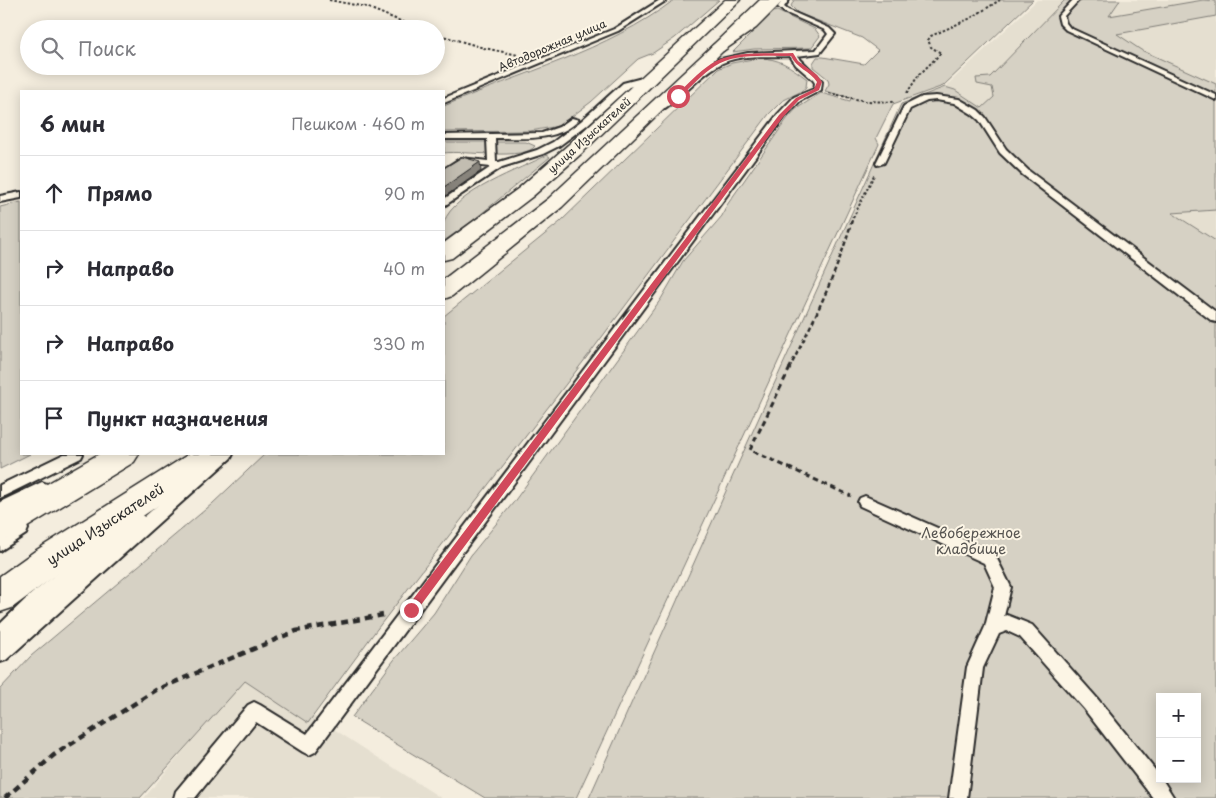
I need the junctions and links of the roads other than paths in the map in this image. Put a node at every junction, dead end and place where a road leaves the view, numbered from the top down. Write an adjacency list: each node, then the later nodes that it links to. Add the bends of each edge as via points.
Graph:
1 (664, 0): 13 (lane, Автодорожная улица, via 616,30)
2 (756, 0): 8 (highway)
3 (768, 0): 8 (highway)
4 (777, 0): 8 (highway, via 751,25)
5 (786, 0): 9 (lane, via 781,7 786,11 832,34 818,52)
6 (1076, 0): 12 (lane, via 1061,16 1068,29)
7 (731, 2): 10 (highway, улица Изыскателей)
8 (718, 48): 14 (highway, улица Изыскателей)
9 (793, 55): 14 (lane, via 748,55 722,60 678,96); 48 (lane, via 796,62 816,76 819,82 816,90 797,99 781,116 309,746 254,711)
10 (650, 78): 11 (lane); 23 (highway, улица Изыскателей, via 526,192)
11 (626, 85): 15 (lane, via 615,89 553,133); 18 (lane, via 556,144 540,152)
12 (1216, 98)
13 (445, 101)
14 (655, 110): 24 (highway, улица Изыскателей, via 555,203)
15 (491, 136): 16 (lane); 18 (lane)
16 (445, 137)
17 (880, 163): 25 (lane, via 906,108 925,99 936,98 965,104 982,119 1002,151 1026,172)
18 (492, 164): 19 (lane, via 473,166 462,161); 21 (lane)
19 (445, 172)
20 (20, 195): 22 (lane)
21 (448, 195)
22 (0, 199)
23 (445, 252)
24 (445, 290)
25 (1216, 318)
26 (67, 455): 35 (lane)
27 (74, 455): 35 (lane)
28 (107, 455): 38 (lane)
29 (122, 455): 39 (highway)
30 (132, 455): 36 (lane)
31 (204, 455): 42 (lane, via 108,510)
32 (211, 455): 43 (highway, улица Изыскателей, via 47,562)
33 (218, 455): 46 (lane, via 36,600)
34 (225, 455): 47 (lane)
35 (0, 492)
36 (69, 496): 40 (lane); 41 (lane)
37 (865, 502): 45 (lane, via 989,558 1004,587)
38 (0, 509)
39 (0, 525)
40 (0, 538)
41 (0, 544)
42 (0, 582)
43 (9, 596): 44 (lane)
44 (0, 611)
45 (993, 628): 49 (lane, via 975,667); 50 (lane, via 1007,623 1026,631 1090,703)
46 (0, 635)
47 (0, 654)
48 (183, 798)
49 (958, 798)
50 (1165, 798)

